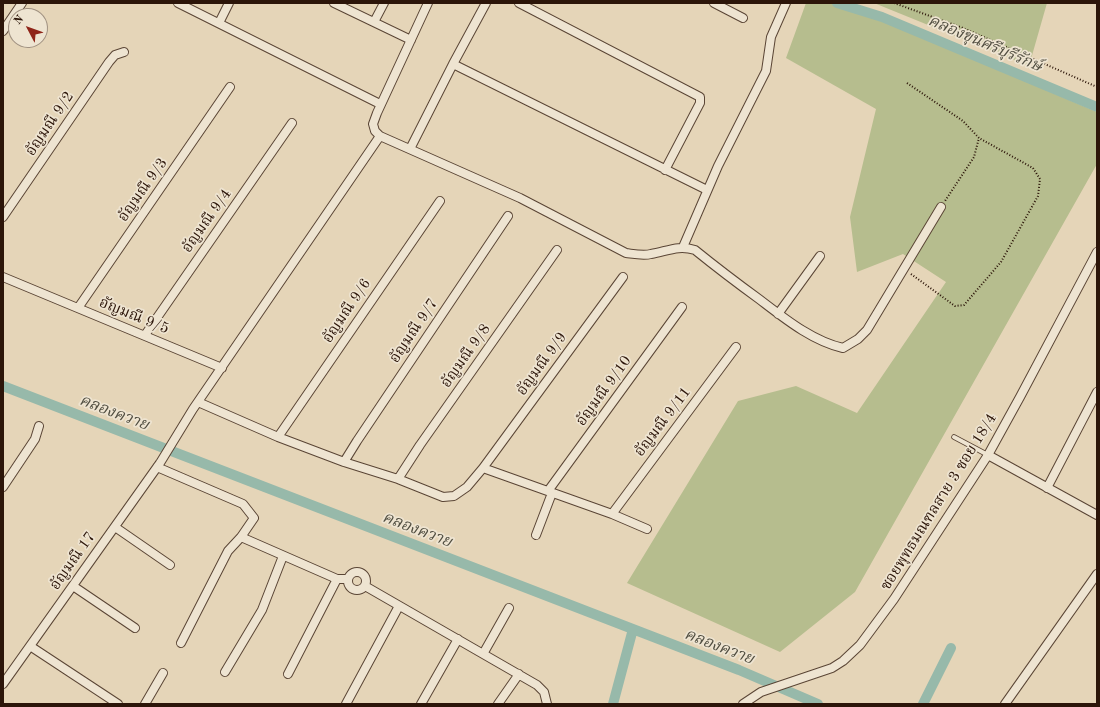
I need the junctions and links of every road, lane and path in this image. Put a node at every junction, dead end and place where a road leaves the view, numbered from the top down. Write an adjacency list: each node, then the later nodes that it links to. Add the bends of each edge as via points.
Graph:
1 (22, 3): 15 (street)
2 (178, 3): 14 (street)
3 (229, 3): 14 (street)
4 (334, 3): 13 (street)
5 (384, 3): 13 (street)
6 (428, 3): 16 (street)
7 (486, 3): 18 (street)
8 (519, 3): 27 (street, via 700,97 700,103)
9 (714, 3): 12 (street)
10 (786, 3): 28 (street, via 771,37 766,71)
11 (894, 3): 20 (path, via 963,28)
12 (743, 18)
13 (374, 22): 16 (street)
14 (219, 23): 22 (street)
15 (3, 31)
16 (411, 40): 22 (street)
17 (124, 52): 32 (street, อัญมณี 9/2, via 115,54 109,62)
18 (452, 64): 26 (street); 27 (street)
19 (907, 83): 25 (path, via 963,121)
20 (1097, 87)
21 (230, 88): 40 (street, อัญมณี 9/3)
22 (380, 104): 24 (street, via 373,124)
23 (292, 123): 43 (street, อัญมณี 9/4)
24 (380, 136): 26 (street); 45 (street, อัญมณี 17)
25 (979, 138): 30 (path, via 974,157); 37 (path, via 1033,168 1040,179 1038,196 1001,262 964,305 955,306)
26 (410, 149): 33 (street, via 520,198 626,253 650,255)
27 (665, 170): 28 (street)
28 (707, 190): 33 (street)
29 (440, 201): 49 (street, อัญมณี 9/6)
30 (941, 207): 37 (street)
31 (508, 216): 52 (street, อัญมณี 9/7)
32 (3, 217)
33 (683, 247): 42 (street, via 695,250)
34 (557, 250): 55 (street, อัญมณี 9/8)
35 (1097, 252): 51 (street, ซอยพุทธมณฑลสาย 3 ซอย 18/4)
36 (820, 256): 42 (street)
37 (903, 269): 42 (street, via 867,330 843,348 830,345)
38 (3, 277): 40 (street, อัญมณี 9/5)
39 (623, 277): 54 (street, อัญมณี 9/9)
40 (78, 308): 43 (street, อัญมณี 9/5)
41 (682, 308): 58 (street, อัญมณี 9/10)
42 (778, 314)
43 (145, 335): 45 (street, อัญมณี 9/5)
44 (736, 347): 59 (street, อัญมณี 9/11)
45 (222, 368): 47 (street, อัญมณี 17)
46 (1097, 392): 57 (street)
47 (196, 406): 49 (street, อัญมณี 9/9); 53 (street, อัญมณี 17)
48 (39, 426): 56 (street, via 35,439)
49 (278, 437): 52 (street, อัญมณี 9/9)
50 (954, 437): 51 (lane)
51 (988, 454): 57 (street); 90 (street, ซอยพุทธมณฑลสาย 3 ซอย 18/4, via 894,599 860,645 832,668 761,692)
52 (344, 462): 55 (street, อัญมณี 9/9)
53 (157, 467): 61 (street, อัญมณี 17); 64 (street, via 243,504 254,518)
54 (483, 468): 55 (street, อัญมณี 9/9, via 467,487 454,496 443,498); 58 (street)
55 (398, 479)
56 (3, 487)
57 (1047, 488): 60 (street)
58 (550, 492): 59 (street); 63 (street, อัญมณี 9/10)
59 (612, 514): 62 (street)
60 (1097, 515)
61 (114, 527): 66 (street); 70 (street, อัญมณี 17)
62 (647, 530)
63 (536, 535)
64 (241, 537): 65 (street); 76 (street, via 228,551)
65 (283, 556): 68 (street); 79 (street, via 262,610)
66 (170, 565)
67 (1097, 574): 91 (street)
68 (337, 579): 69 (street); 81 (street)
69 (348, 580): 71 (street, via 354,589 360,590); 71 (street, via 354,572 360,572 366,578)
70 (73, 586): 74 (street); 77 (street, อัญมณี 17)
71 (365, 586): 72 (street)
72 (399, 606): 75 (street); 86 (street)
73 (509, 608): 78 (street)
74 (135, 628)
75 (458, 640): 78 (street); 87 (street)
76 (181, 643)
77 (30, 646): 83 (street, อัญมณี 17); 84 (street)
78 (483, 654): 82 (street)
79 (225, 672)
80 (163, 673): 85 (street)
81 (288, 674)
82 (519, 674): 88 (street); 89 (street, via 544,692)
83 (3, 684)
84 (118, 704)
85 (145, 704)
86 (346, 704)
87 (421, 704)
88 (498, 704)
89 (547, 704)
90 (743, 704)
91 (1004, 704)

